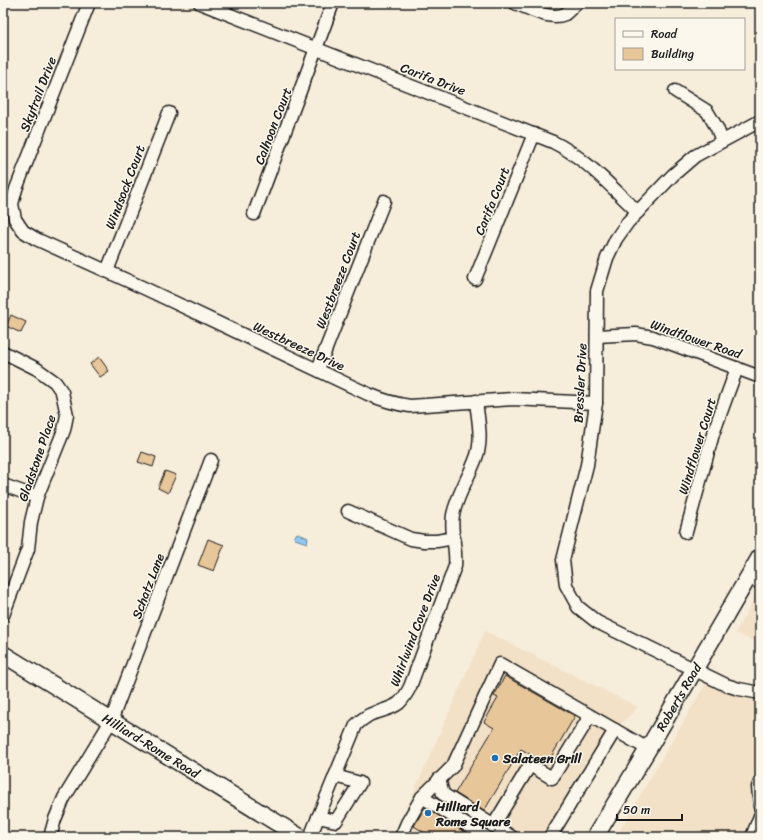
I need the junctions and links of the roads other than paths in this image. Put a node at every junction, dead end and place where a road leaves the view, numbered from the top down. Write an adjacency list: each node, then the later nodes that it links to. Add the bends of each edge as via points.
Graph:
1 (89, 3): 15 (street, Skytrail Drive, via 16,189 12,204)
2 (200, 3): 6 (street, Carifa Drive)
3 (333, 3): 6 (street, Calhoon Court)
4 (515, 3): 5 (street, via 553,16 564,14)
5 (577, 3)
6 (317, 49): 10 (street, Carifa Drive); 14 (street, Calhoon Court)
7 (675, 90): 11 (street, via 707,111)
8 (169, 113): 16 (street, Windsock Court)
9 (760, 122): 11 (street, Bressler Drive)
10 (534, 134): 13 (street, Carifa Drive, via 576,155); 17 (street, Carifa Court)
11 (722, 141): 13 (street, Bressler Drive, via 695,156)
12 (384, 201): 21 (street, Westbreeze Court)
13 (638, 212): 18 (street, Bressler Drive, via 616,239 601,275 597,292)
14 (254, 214)
15 (16, 219): 16 (street, Westbreeze Drive, via 23,231 36,239)
16 (107, 271): 21 (street, Westbreeze Drive)
17 (476, 279)
18 (597, 336): 20 (street, Windflower Road, via 654,336); 24 (street, Bressler Drive)
19 (3, 352): 27 (street, Gladstone Place, via 38,369 55,382 65,402 67,415 64,430)
20 (737, 368): 22 (street, Windflower Road); 29 (street, Windflower Court, via 713,434)
21 (318, 370): 23 (street, Westbreeze Drive, via 368,394 398,404 421,406)
22 (760, 377)
23 (476, 401): 24 (street, Westbreeze Drive, via 513,399); 30 (street, Whirlwind Cove Drive, via 480,445 456,504 452,526)
24 (596, 403): 35 (street, Bressler Drive, via 587,465 563,560 566,585 578,607 597,622)
25 (210, 460): 38 (street, Schatz Lane)
26 (3, 485): 27 (street)
27 (37, 497): 33 (street, Gladstone Place, via 28,549)
28 (348, 511): 30 (street, via 411,539 437,541)
29 (686, 532)
30 (454, 538): 41 (street, Whirlwind Cove Drive, via 454,566 410,687 398,704 362,718 356,725)
31 (760, 557): 32 (main road, Roberts Road)
32 (754, 580): 35 (main road, Roberts Road)
33 (3, 614)
34 (3, 654): 38 (main road, Hilliard-Rome Road)
35 (694, 669): 36 (street, Bressler Drive, via 726,685); 40 (main road, Roberts Road)
36 (760, 693)
37 (590, 716): 39 (street); 42 (street, via 500,664 453,766); 48 (street, via 552,778 530,765)
38 (111, 721): 49 (street, Schatz Lane, via 64,798 54,819); 50 (main road, Hilliard-Rome Road)
39 (615, 730): 40 (street); 55 (street)
40 (648, 749): 56 (main road, Roberts Road)
41 (335, 776): 47 (street, Whirlwind Cove Drive); 47 (street, via 360,783 336,820)
42 (439, 779): 44 (street); 48 (street, via 443,794)
43 (760, 782): 45 (street)
44 (422, 797): 52 (street); 53 (street)
45 (760, 807)
46 (760, 816): 57 (street)
47 (318, 817): 51 (street, Whirlwind Cove Drive)
48 (493, 826): 54 (street)
49 (50, 837)
50 (300, 837)
51 (310, 837)
52 (402, 837)
53 (486, 837)
54 (512, 837)
55 (550, 837)
56 (595, 837)
57 (752, 837)

